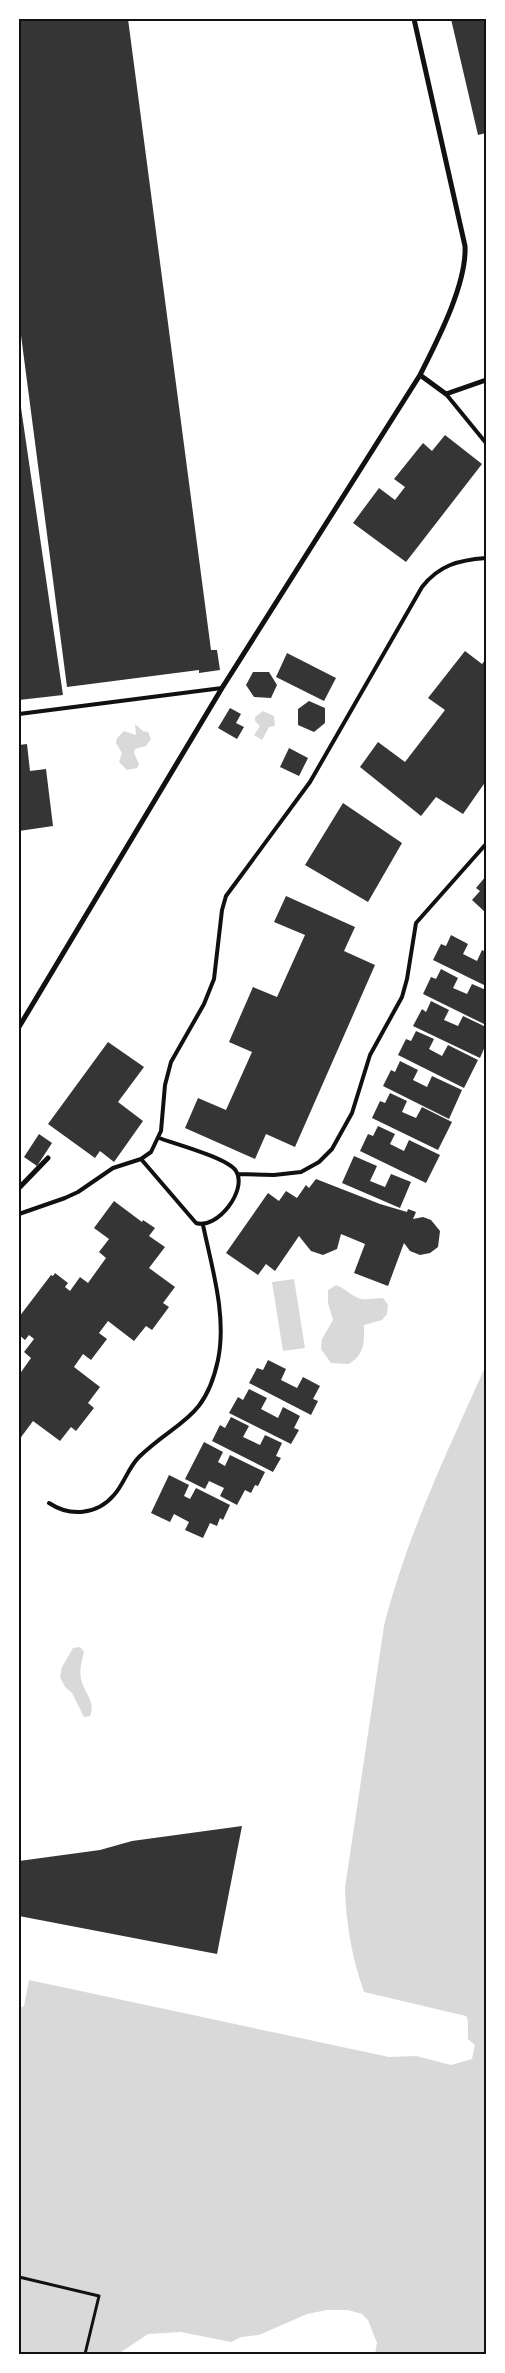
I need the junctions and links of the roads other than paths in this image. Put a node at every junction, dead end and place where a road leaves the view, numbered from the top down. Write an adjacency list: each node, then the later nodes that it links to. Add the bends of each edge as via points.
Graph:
1 (414, 19): 2 (street, via 464,234 465,252 462,272 441,332)
2 (420, 375): 4 (street); 7 (street)
3 (486, 380): 4 (street)
4 (446, 394): 5 (lane)
5 (486, 443)
6 (486, 558): 11 (lane, via 444,566 422,587 310,782 229,889 222,910 213,983 171,1062)
7 (222, 688): 8 (lane); 10 (street)
8 (19, 714)
9 (486, 844): 14 (lane, via 416,923 408,979 402,997 370,1055 352,1113 332,1148 301,1172)
10 (19, 1027)
11 (159, 1138): 13 (lane, via 151,1152); 14 (lane, via 226,1163)
12 (48, 1158): 15 (street)
13 (141, 1159): 16 (lane, via 113,1168 65,1198); 17 (lane, via 189,1217)
14 (238, 1174): 17 (lane, via 228,1207)
15 (19, 1188)
16 (19, 1214)
17 (203, 1225): 18 (lane, via 218,1296 221,1335 216,1369 203,1401 188,1419 135,1461 115,1495 102,1506 89,1512 72,1512)
18 (49, 1503)

